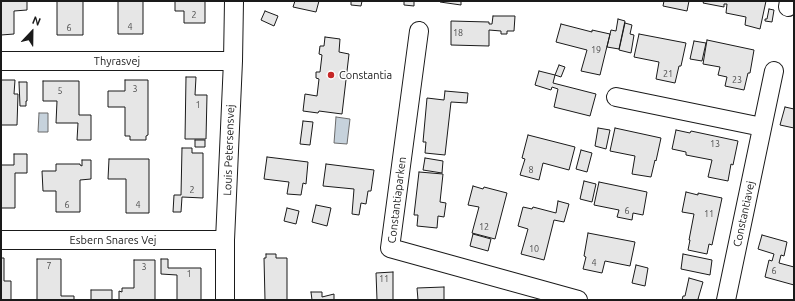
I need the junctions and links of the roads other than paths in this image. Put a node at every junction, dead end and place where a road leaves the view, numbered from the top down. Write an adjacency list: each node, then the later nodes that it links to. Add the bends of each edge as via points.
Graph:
1 (234, 1): 4 (street, Louis Petersensvej)
2 (419, 31): 11 (street, Constantiaparken, via 390,248)
3 (1, 61): 4 (street, Thyrasvej)
4 (233, 61): 9 (street, Louis Petersensvej)
5 (774, 71): 7 (street, Constantiavej)
6 (616, 96): 7 (street)
7 (762, 127): 12 (street, Constantiavej)
8 (1, 240): 9 (street, Esbern Snares Vej)
9 (225, 240): 10 (street, Louis Petersensvej)
10 (225, 300)
11 (578, 300)
12 (726, 300)

